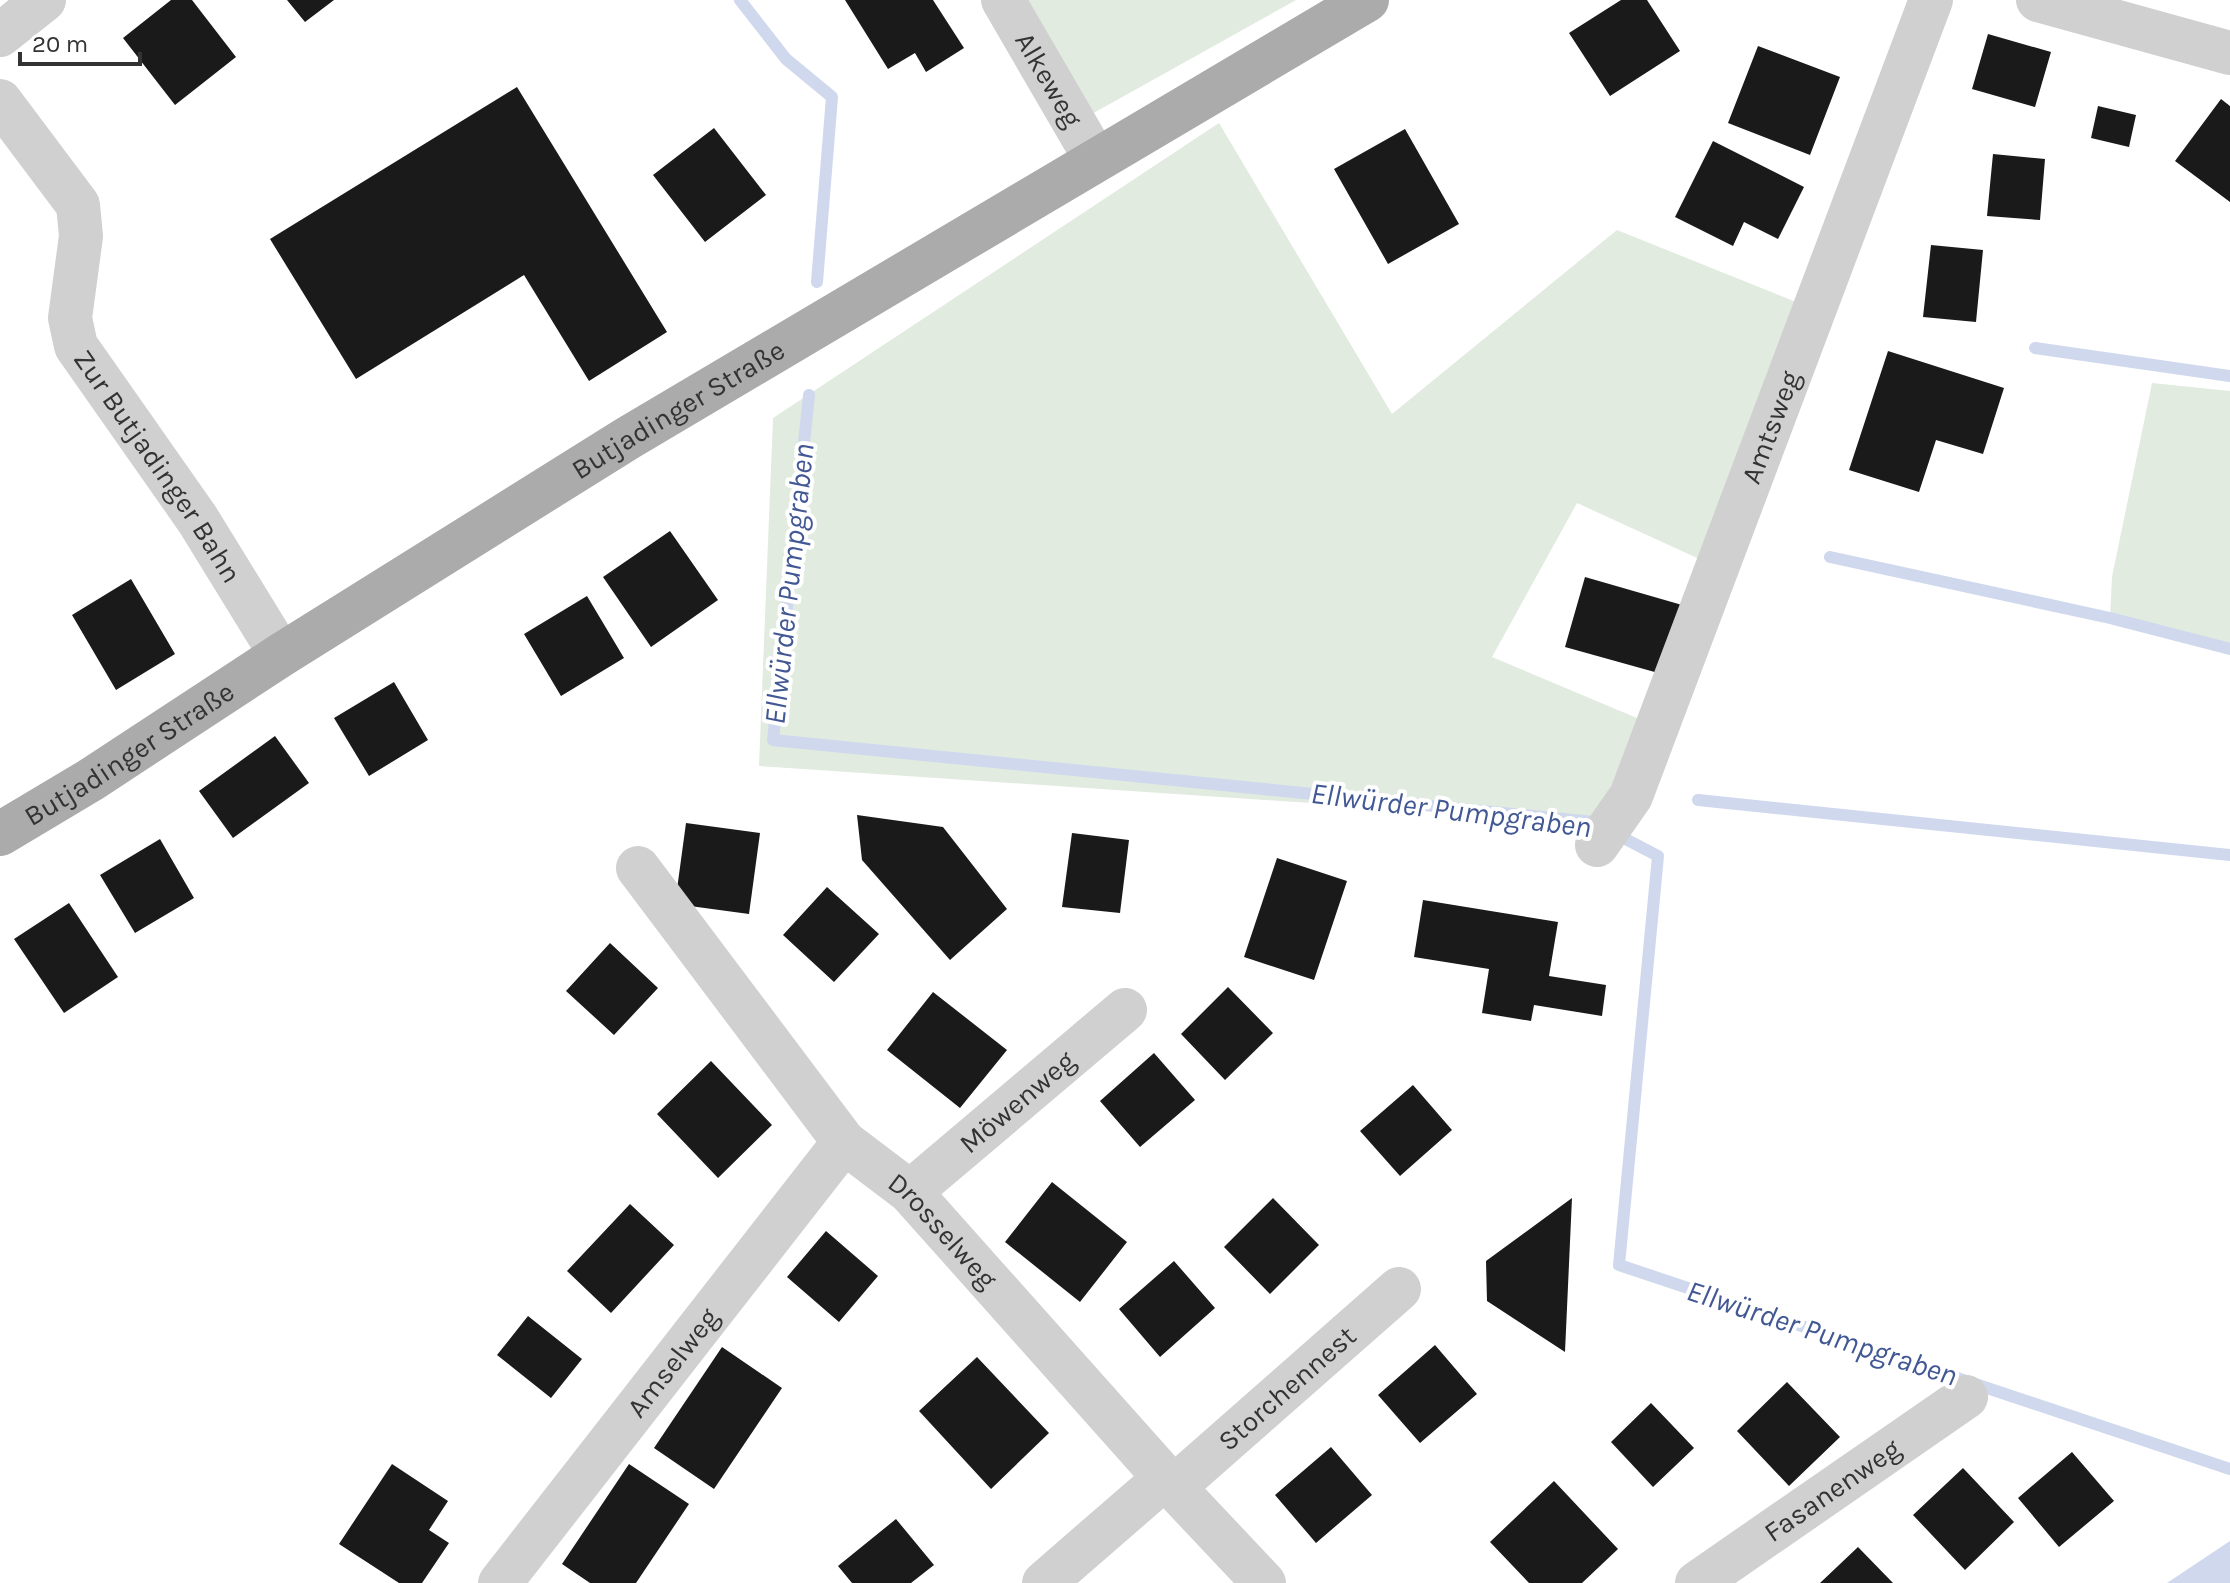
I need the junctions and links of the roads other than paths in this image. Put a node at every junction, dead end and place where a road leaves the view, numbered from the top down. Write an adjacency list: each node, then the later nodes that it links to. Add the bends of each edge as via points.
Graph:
1 (44, 0): 6 (street)
2 (1003, 0): 9 (street, Alkeweg)
3 (1367, 0): 9 (main road, Butjadinger Straße)
4 (1931, 0): 12 (street, Amtsweg, via 1631,796)
5 (2038, 0): 7 (street)
6 (0, 35)
7 (2230, 53)
8 (0, 101): 10 (street, Zur Butjadinger Bahn, via 78,205 81,236 70,318 76,346 198,520)
9 (1096, 160): 10 (main road, Butjadinger Straße, via 628,438)
10 (281, 655): 11 (main road, Butjadinger Straße)
11 (0, 834)
12 (1597, 845)
13 (638, 868): 15 (street, Drosselweg)
14 (1125, 1010): 16 (street, Möwenweg)
15 (844, 1142): 16 (street, Drosselweg); 20 (street, Amselweg)
16 (910, 1192): 19 (street, Drosselweg)
17 (1399, 1289): 19 (street, Storchennest)
18 (1966, 1397): 23 (street, Fasanenweg)
19 (1169, 1483): 21 (street, Storchennest); 22 (street, Drosselweg)
20 (500, 1583)
21 (1044, 1583)
22 (1264, 1583)
23 (1697, 1583)

